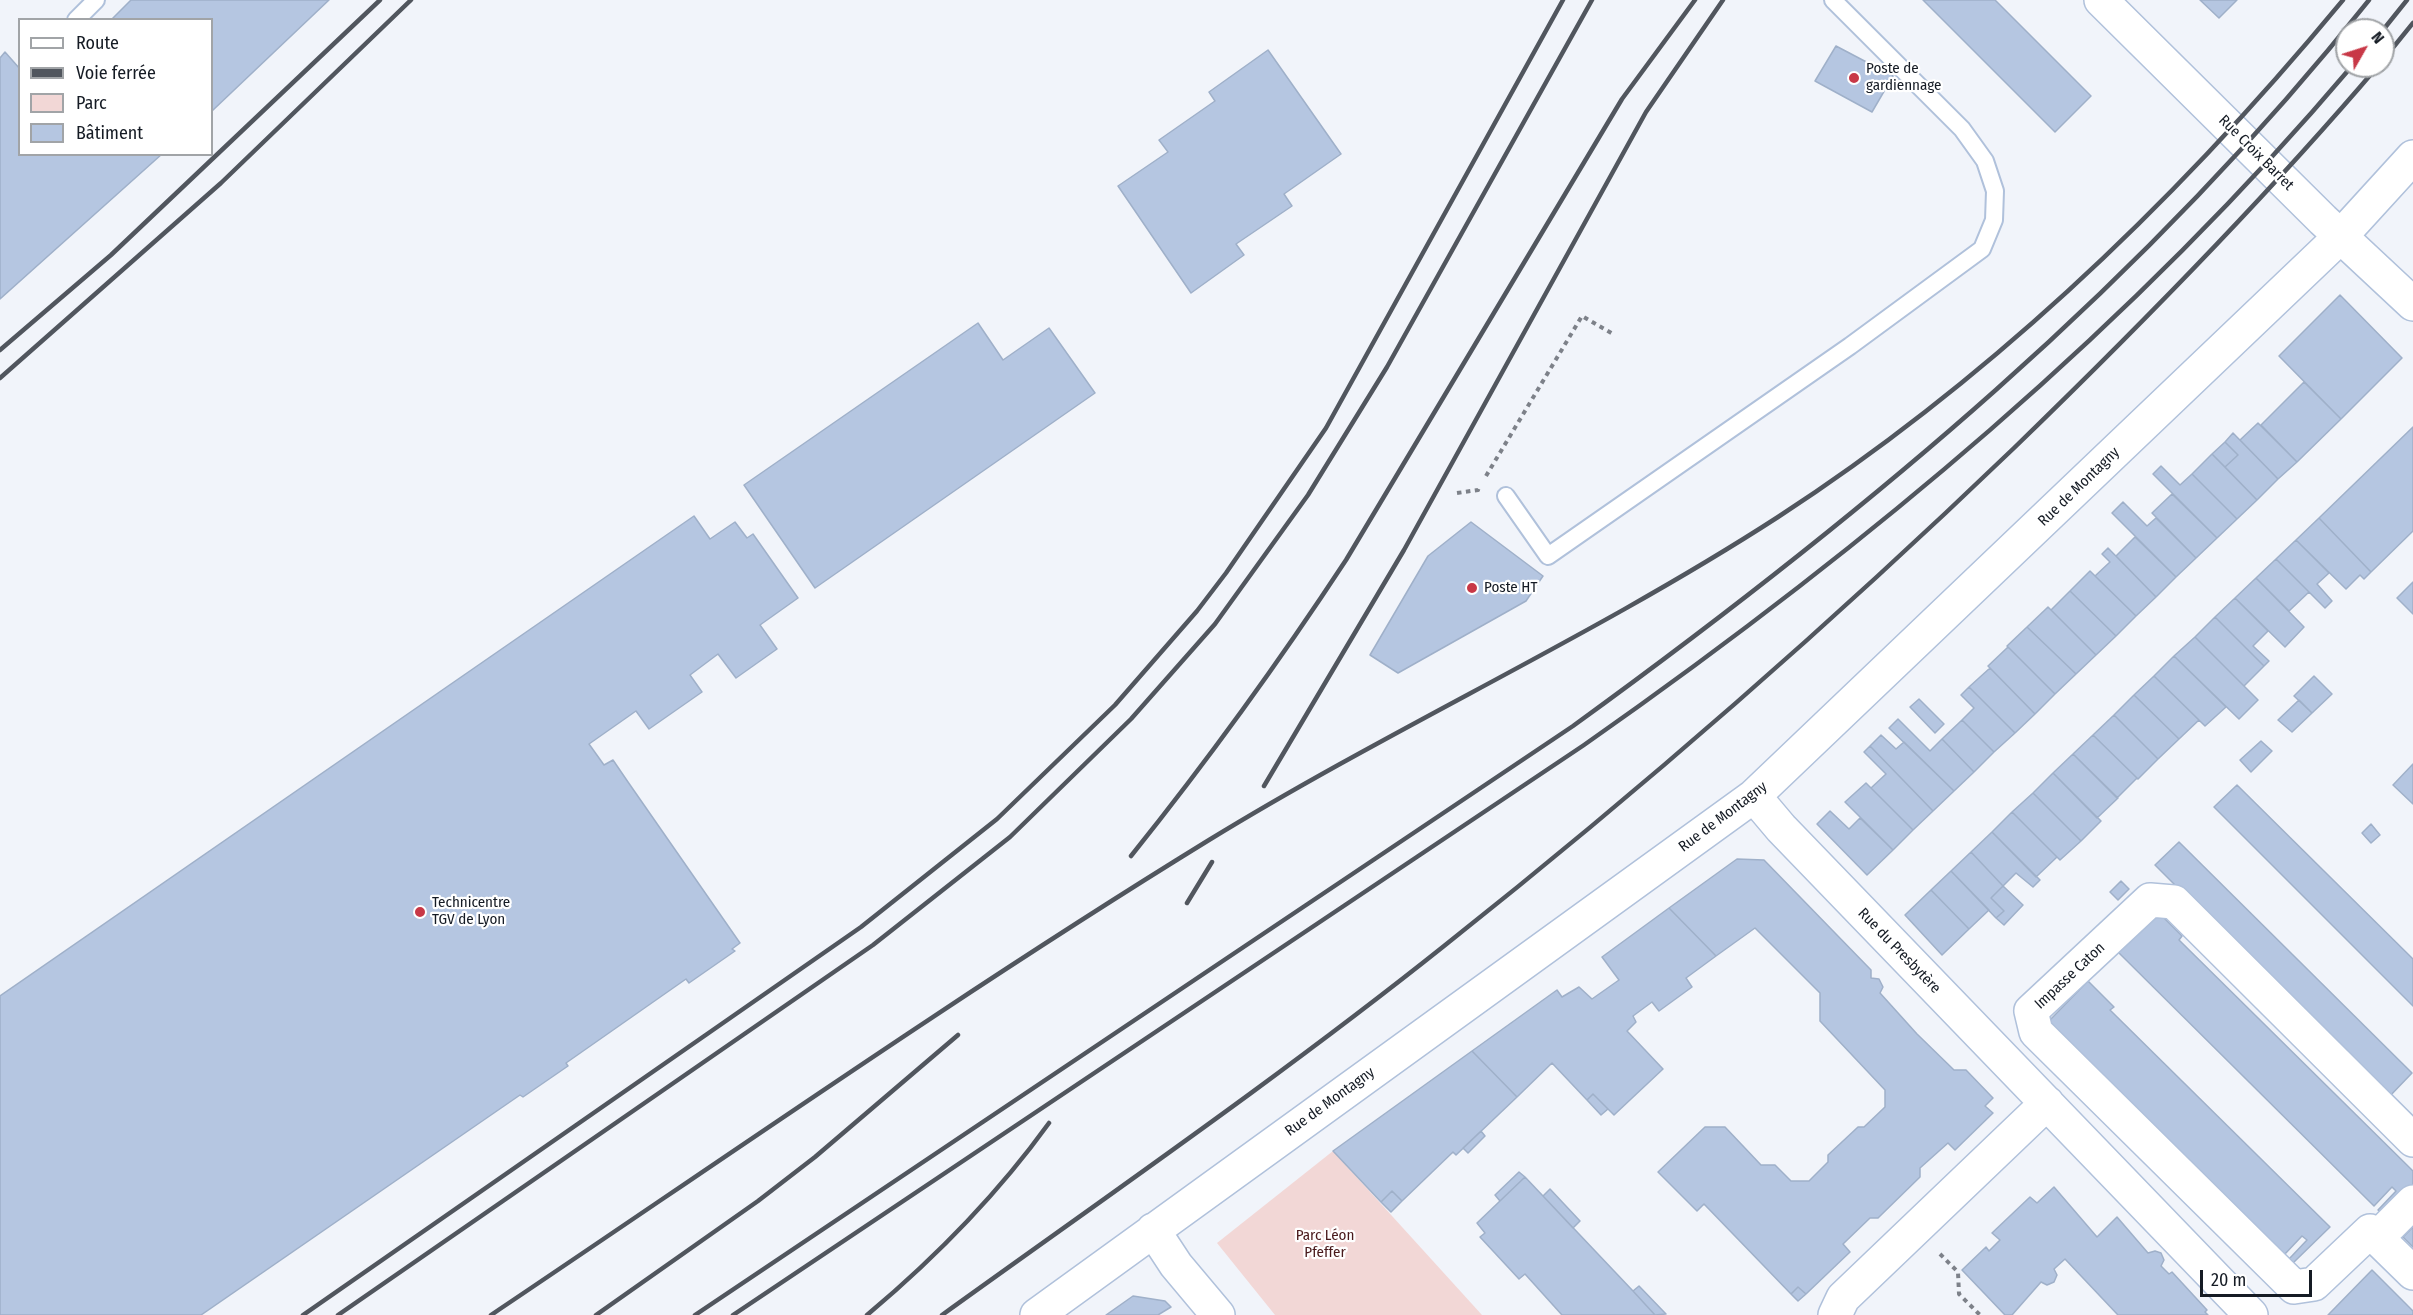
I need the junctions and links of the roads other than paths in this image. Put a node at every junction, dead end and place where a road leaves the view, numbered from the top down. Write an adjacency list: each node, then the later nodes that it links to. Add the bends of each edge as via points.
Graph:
1 (96, 0): 4 (lane)
2 (1833, 0): 8 (lane, via 1962,129 1985,161 1995,191 1994,220 1982,249 1548,556)
3 (2101, 0): 6 (street, Rue Croix Barret)
4 (77, 18)
5 (2413, 157): 6 (street, Rue de Montagny)
6 (2340, 237): 7 (street, Rue Croix Barret); 9 (street, Rue de Montagny)
7 (2413, 304)
8 (1506, 496)
9 (1754, 796): 10 (street, Rue du Presbytère); 13 (street, Rue de Montagny)
10 (2047, 1103): 18 (street, via 1843,1298); 19 (street, Rue du Presbytère)
11 (2413, 1140): 14 (street, Impasse Caton, via 2174,902 2150,900 2031,1011 2036,1032 2294,1287 2314,1284 2370,1231)
12 (2413, 1202): 14 (street, Impasse Caton)
13 (1152, 1230): 16 (street, Rue de Montagny); 17 (street)
14 (2377, 1238): 15 (street)
15 (2413, 1273)
16 (1037, 1315)
17 (1218, 1315)
18 (1835, 1315)
19 (2252, 1315)

